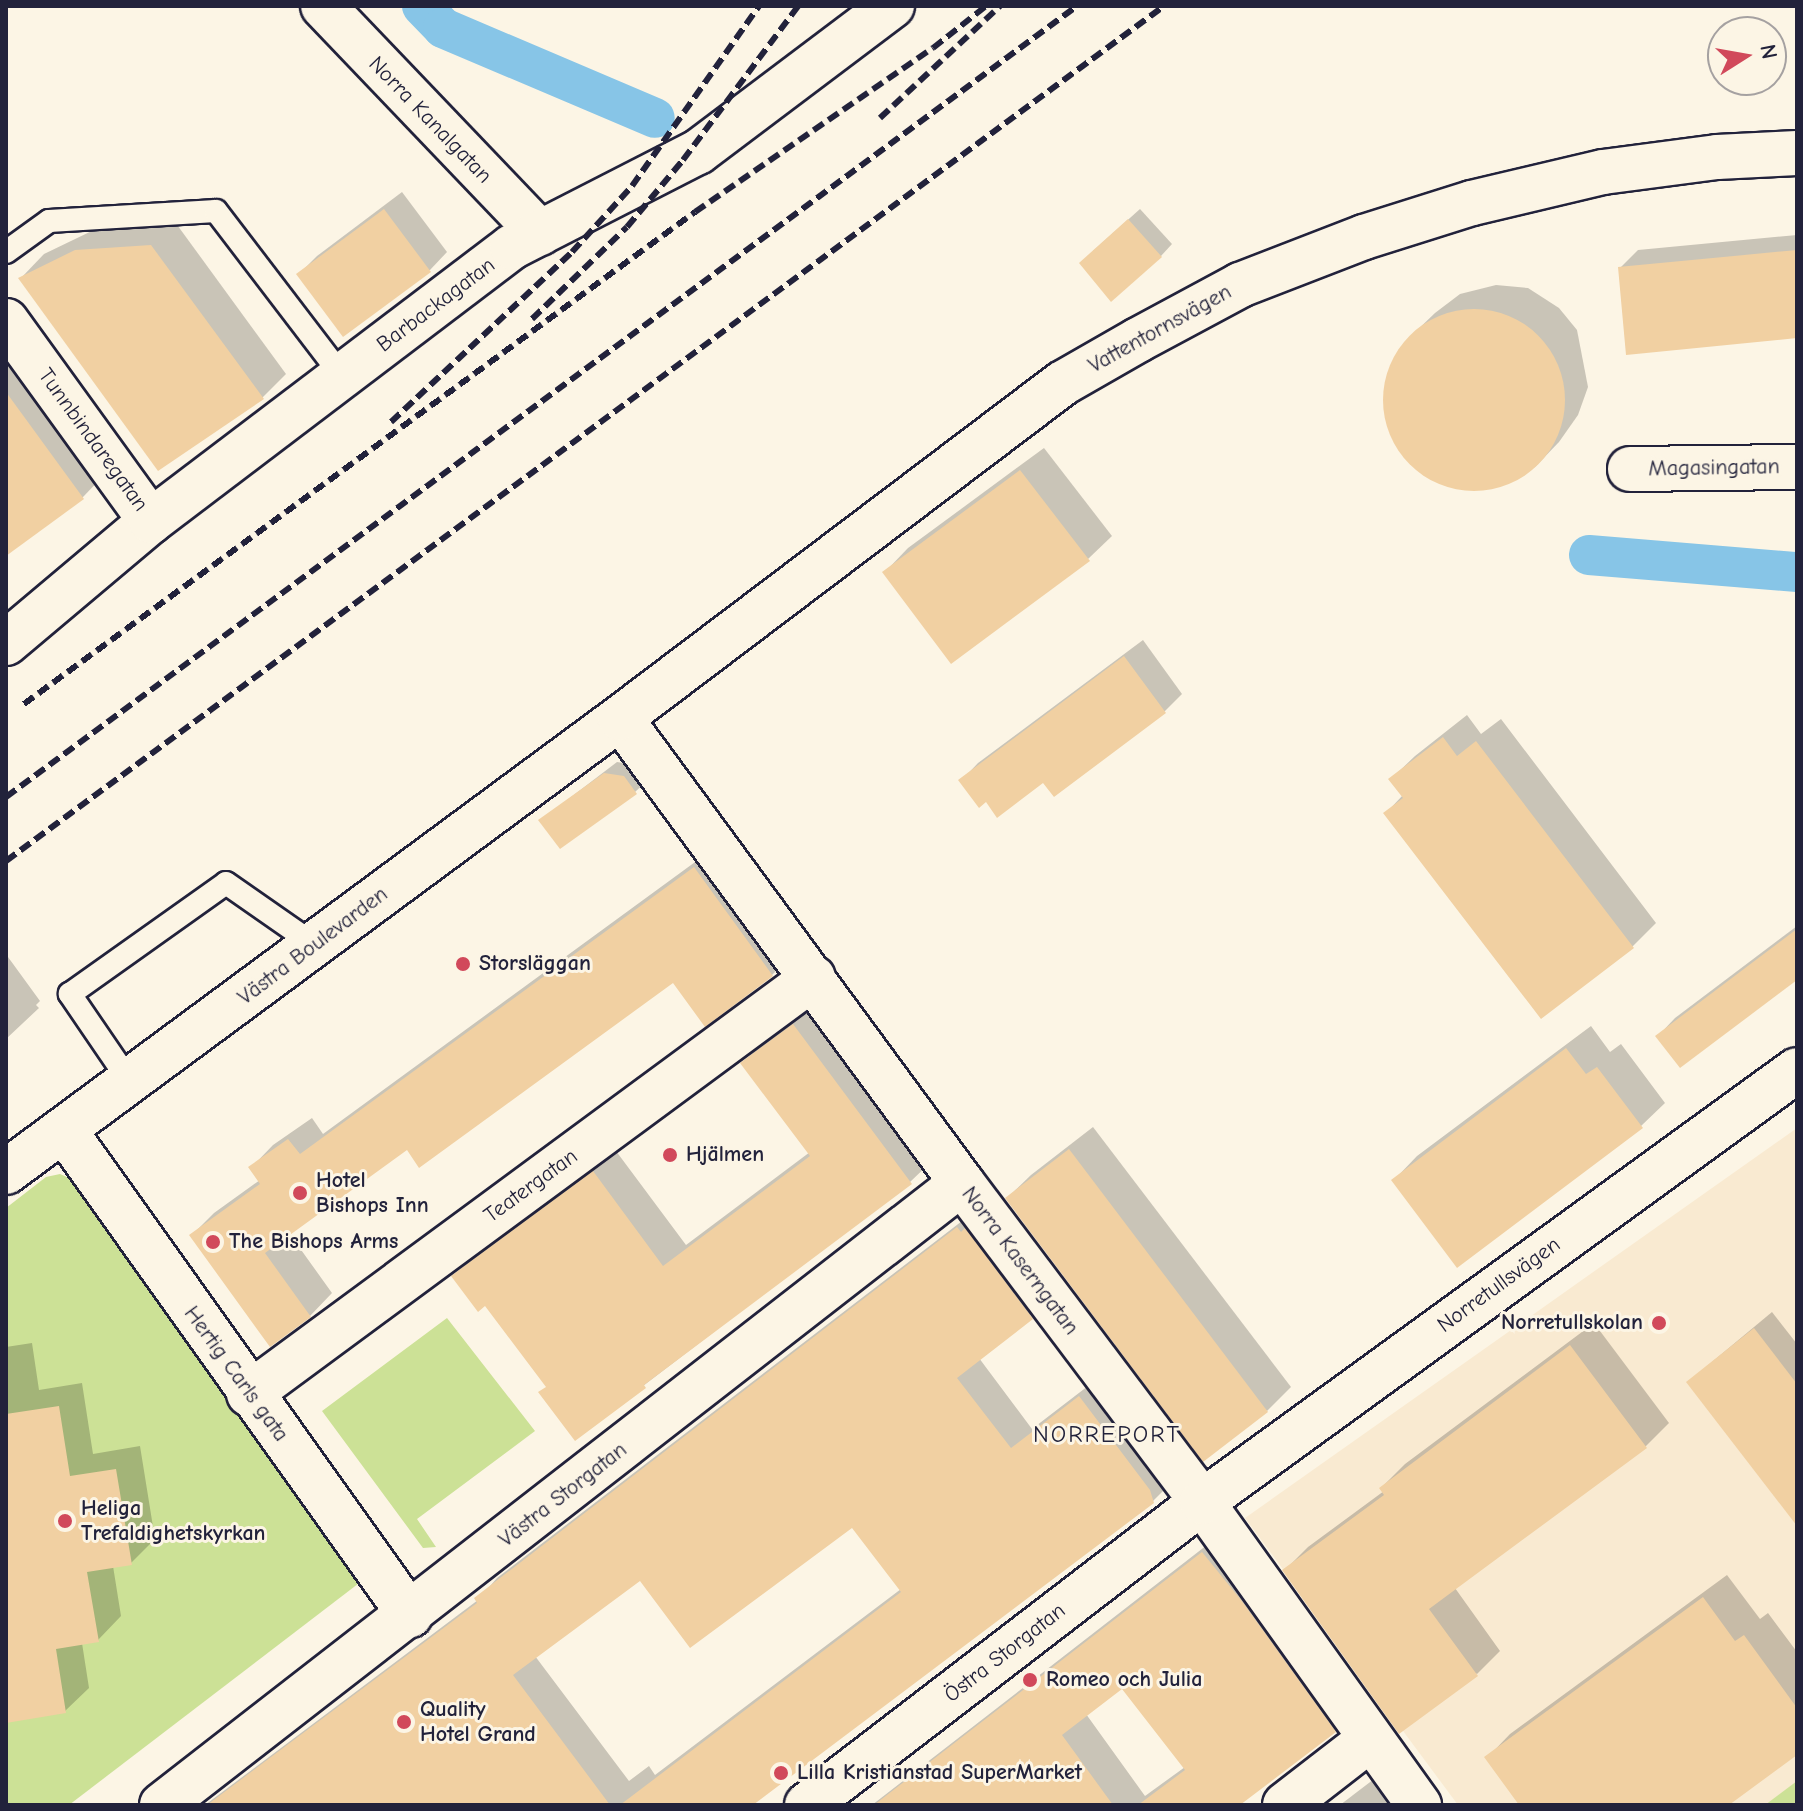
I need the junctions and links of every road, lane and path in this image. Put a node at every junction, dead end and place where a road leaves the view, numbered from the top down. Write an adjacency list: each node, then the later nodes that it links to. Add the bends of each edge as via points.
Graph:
1 (323, 6): 4 (street, Norra Kanalgatan)
2 (892, 6): 4 (street, Barbackagatan, via 698,152)
3 (1797, 153): 12 (street, Vattentornsvägen, via 1603,172 1472,203 1240,285 1063,383)
4 (540, 233): 7 (street, Barbackagatan, via 512,247)
5 (6, 252): 7 (lane, via 49,221 216,211)
6 (6, 321): 10 (street, Tunnbindaregatan)
7 (342, 376): 10 (street, Barbackagatan)
8 (1797, 467): 9 (street, Magasingatan)
9 (1630, 469)
10 (151, 521): 11 (street, Barbackagatan)
11 (6, 643)
12 (620, 718): 13 (street, Västra Boulevarden); 14 (street, Norra Kaserngatan)
13 (315, 945): 16 (street, Västra Boulevarden); 16 (lane, via 226,883 70,994)
14 (813, 978): 19 (street, Norra Kaserngatan); 20 (street, Teatergatan)
15 (1797, 1070): 21 (street, Norretullsvägen)
16 (130, 1082): 17 (street, Västra Boulevarden)
17 (64, 1130): 18 (street, Västra Boulevarden); 20 (street, Hertig Carls gata)
18 (6, 1172)
19 (962, 1183): 21 (street, Norra Kaserngatan); 22 (street, Västra Storgatan)
20 (249, 1394): 22 (street, Hertig Carls gata)
21 (1202, 1502): 23 (street, Norra Kaserngatan); 25 (street, Östra Storgatan)
22 (410, 1615): 24 (street, Västra Storgatan)
23 (1370, 1739): 26 (street); 27 (street, Norra Kaserngatan)
24 (162, 1805)
25 (807, 1805)
26 (1285, 1805)
27 (1419, 1805)

